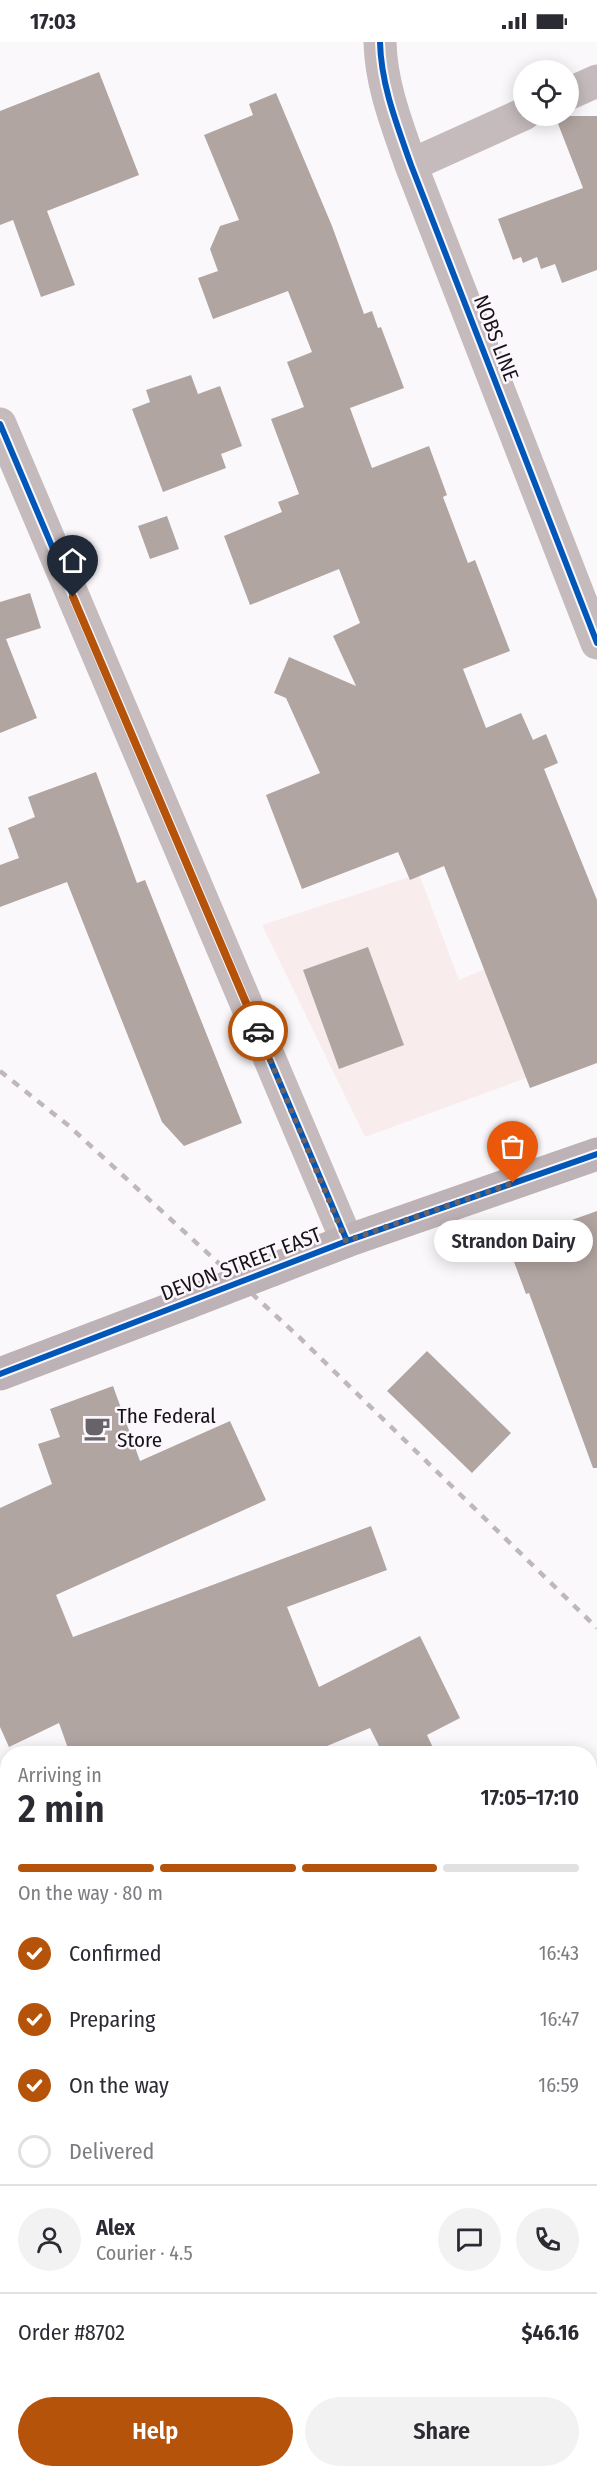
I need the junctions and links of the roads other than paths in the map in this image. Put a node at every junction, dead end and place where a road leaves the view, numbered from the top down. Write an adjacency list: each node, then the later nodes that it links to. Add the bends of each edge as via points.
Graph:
1 (380, 42): 5 (street, NOBS LINE, via 389,103)
2 (597, 81): 3 (street)
3 (579, 89)
4 (513, 119): 5 (street)
5 (411, 165): 7 (street, NOBS LINE)
6 (0, 424): 9 (street)
7 (597, 643)
8 (597, 1154): 9 (main road, DEVON STREET EAST)
9 (346, 1241): 10 (main road, DEVON STREET EAST, bridge)
10 (0, 1374)

